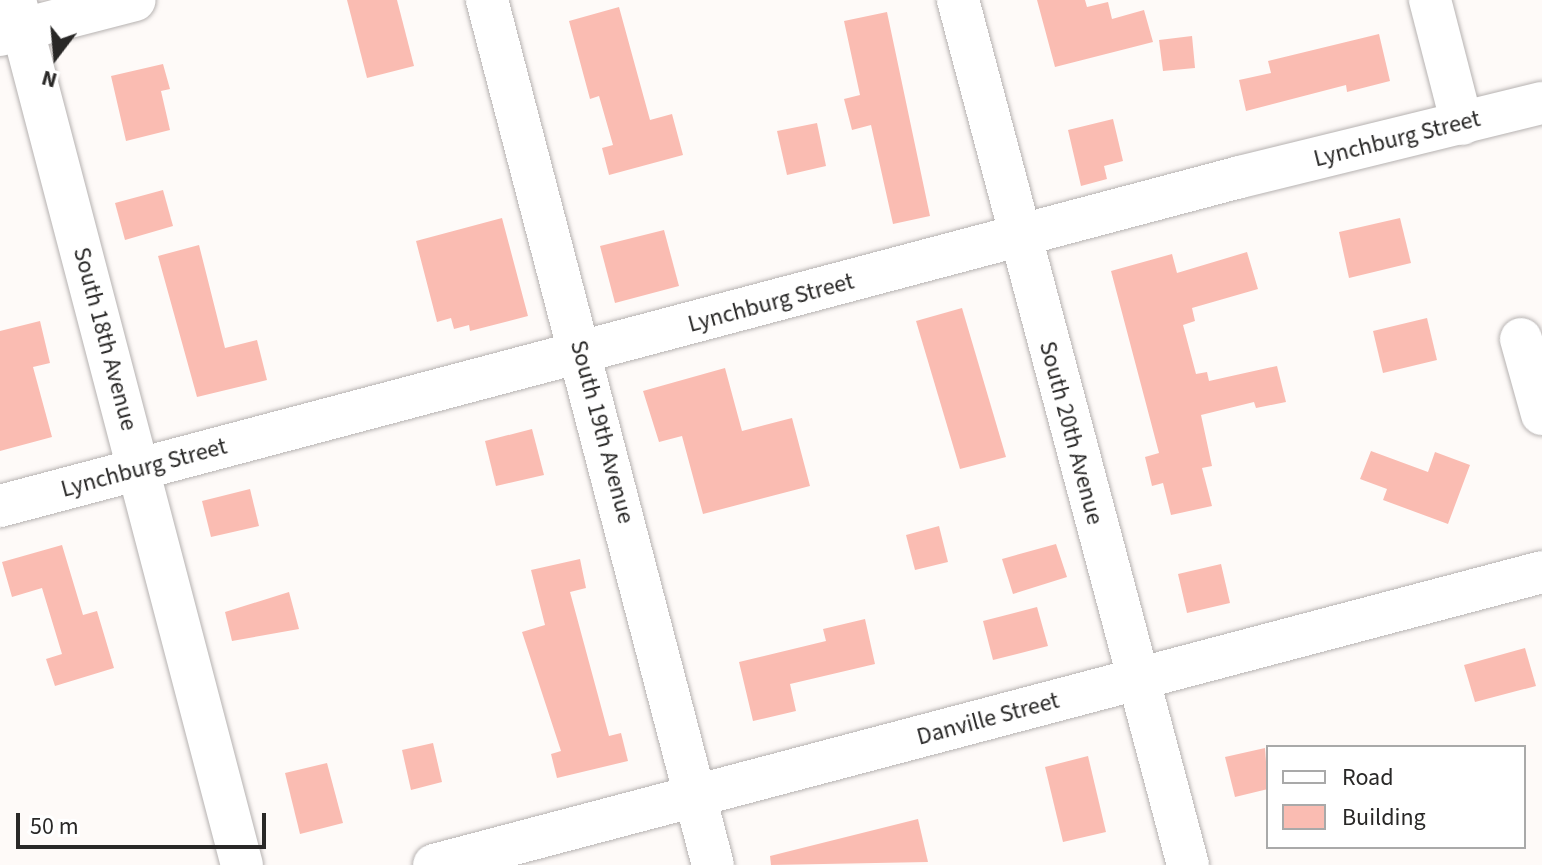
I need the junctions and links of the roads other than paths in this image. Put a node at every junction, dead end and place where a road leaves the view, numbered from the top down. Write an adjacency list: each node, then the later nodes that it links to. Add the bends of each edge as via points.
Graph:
1 (135, 0): 5 (street)
2 (487, 0): 10 (street, South 19th Avenue)
3 (958, 0): 8 (street, South 20th Avenue)
4 (1430, 0): 7 (street)
5 (12, 21): 12 (street, South 18th Avenue)
6 (1542, 103): 7 (street, Lynchburg Street)
7 (1462, 124): 8 (street, Lynchburg Street)
8 (1021, 236): 10 (street, Lynchburg Street); 15 (street, South 20th Avenue)
9 (1521, 339): 11 (street)
10 (582, 353): 12 (street, Lynchburg Street); 16 (street, South 19th Avenue)
11 (1542, 414)
12 (140, 469): 13 (street, Lynchburg Street); 17 (street, South 18th Avenue)
13 (0, 506)
14 (1542, 572): 15 (street, Danville Street)
15 (1138, 679): 16 (street, Danville Street); 20 (street, South 20th Avenue)
16 (696, 796): 18 (street, Danville Street); 19 (street, South 19th Avenue)
17 (242, 865)
18 (434, 865)
19 (713, 865)
20 (1188, 865)

